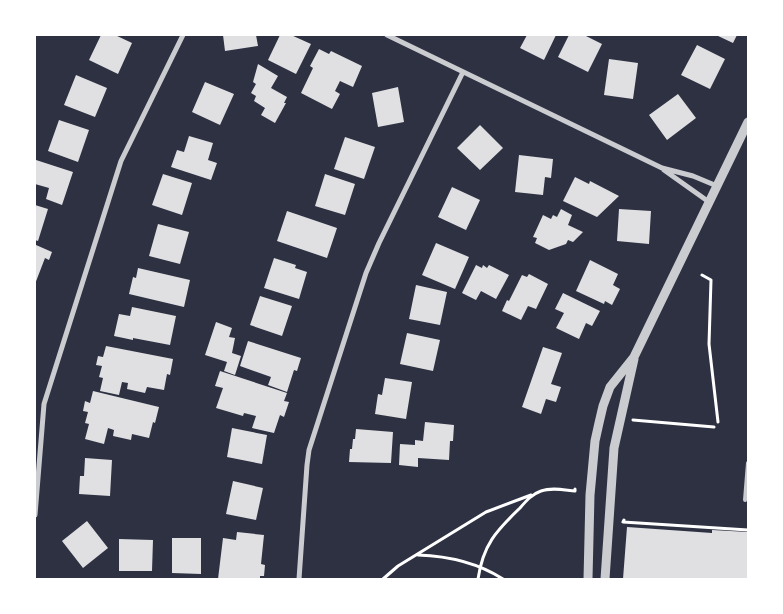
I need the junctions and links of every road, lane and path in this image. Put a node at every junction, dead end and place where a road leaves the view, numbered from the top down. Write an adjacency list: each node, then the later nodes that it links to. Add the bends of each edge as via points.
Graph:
1 (183, 35): 18 (street, via 121,161 47,394)
2 (387, 35): 3 (street)
3 (463, 72): 5 (street); 22 (street, via 366,273 309,450)
4 (748, 122): 6 (street)
5 (662, 168): 6 (street); 7 (street)
6 (717, 186): 7 (street)
7 (709, 202): 9 (street)
8 (702, 275): 11 (path, via 711,280 709,344)
9 (634, 357): 14 (street, via 610,387 603,406 595,441); 27 (street, via 614,448)
10 (632, 420): 12 (path)
11 (718, 422)
12 (714, 426)
13 (748, 463): 16 (lane)
14 (592, 481): 15 (path, via 576,480 575,491 554,489); 26 (street)
15 (534, 494): 20 (path, via 486,512); 21 (path, via 491,538)
16 (745, 500)
17 (624, 514): 19 (path, via 623,522)
18 (35, 515)
19 (748, 530)
20 (418, 555): 21 (path); 23 (path)
21 (480, 567): 24 (path); 25 (path)
22 (299, 579)
23 (383, 579)
24 (478, 579)
25 (503, 579)
26 (588, 579)
27 (605, 579)

